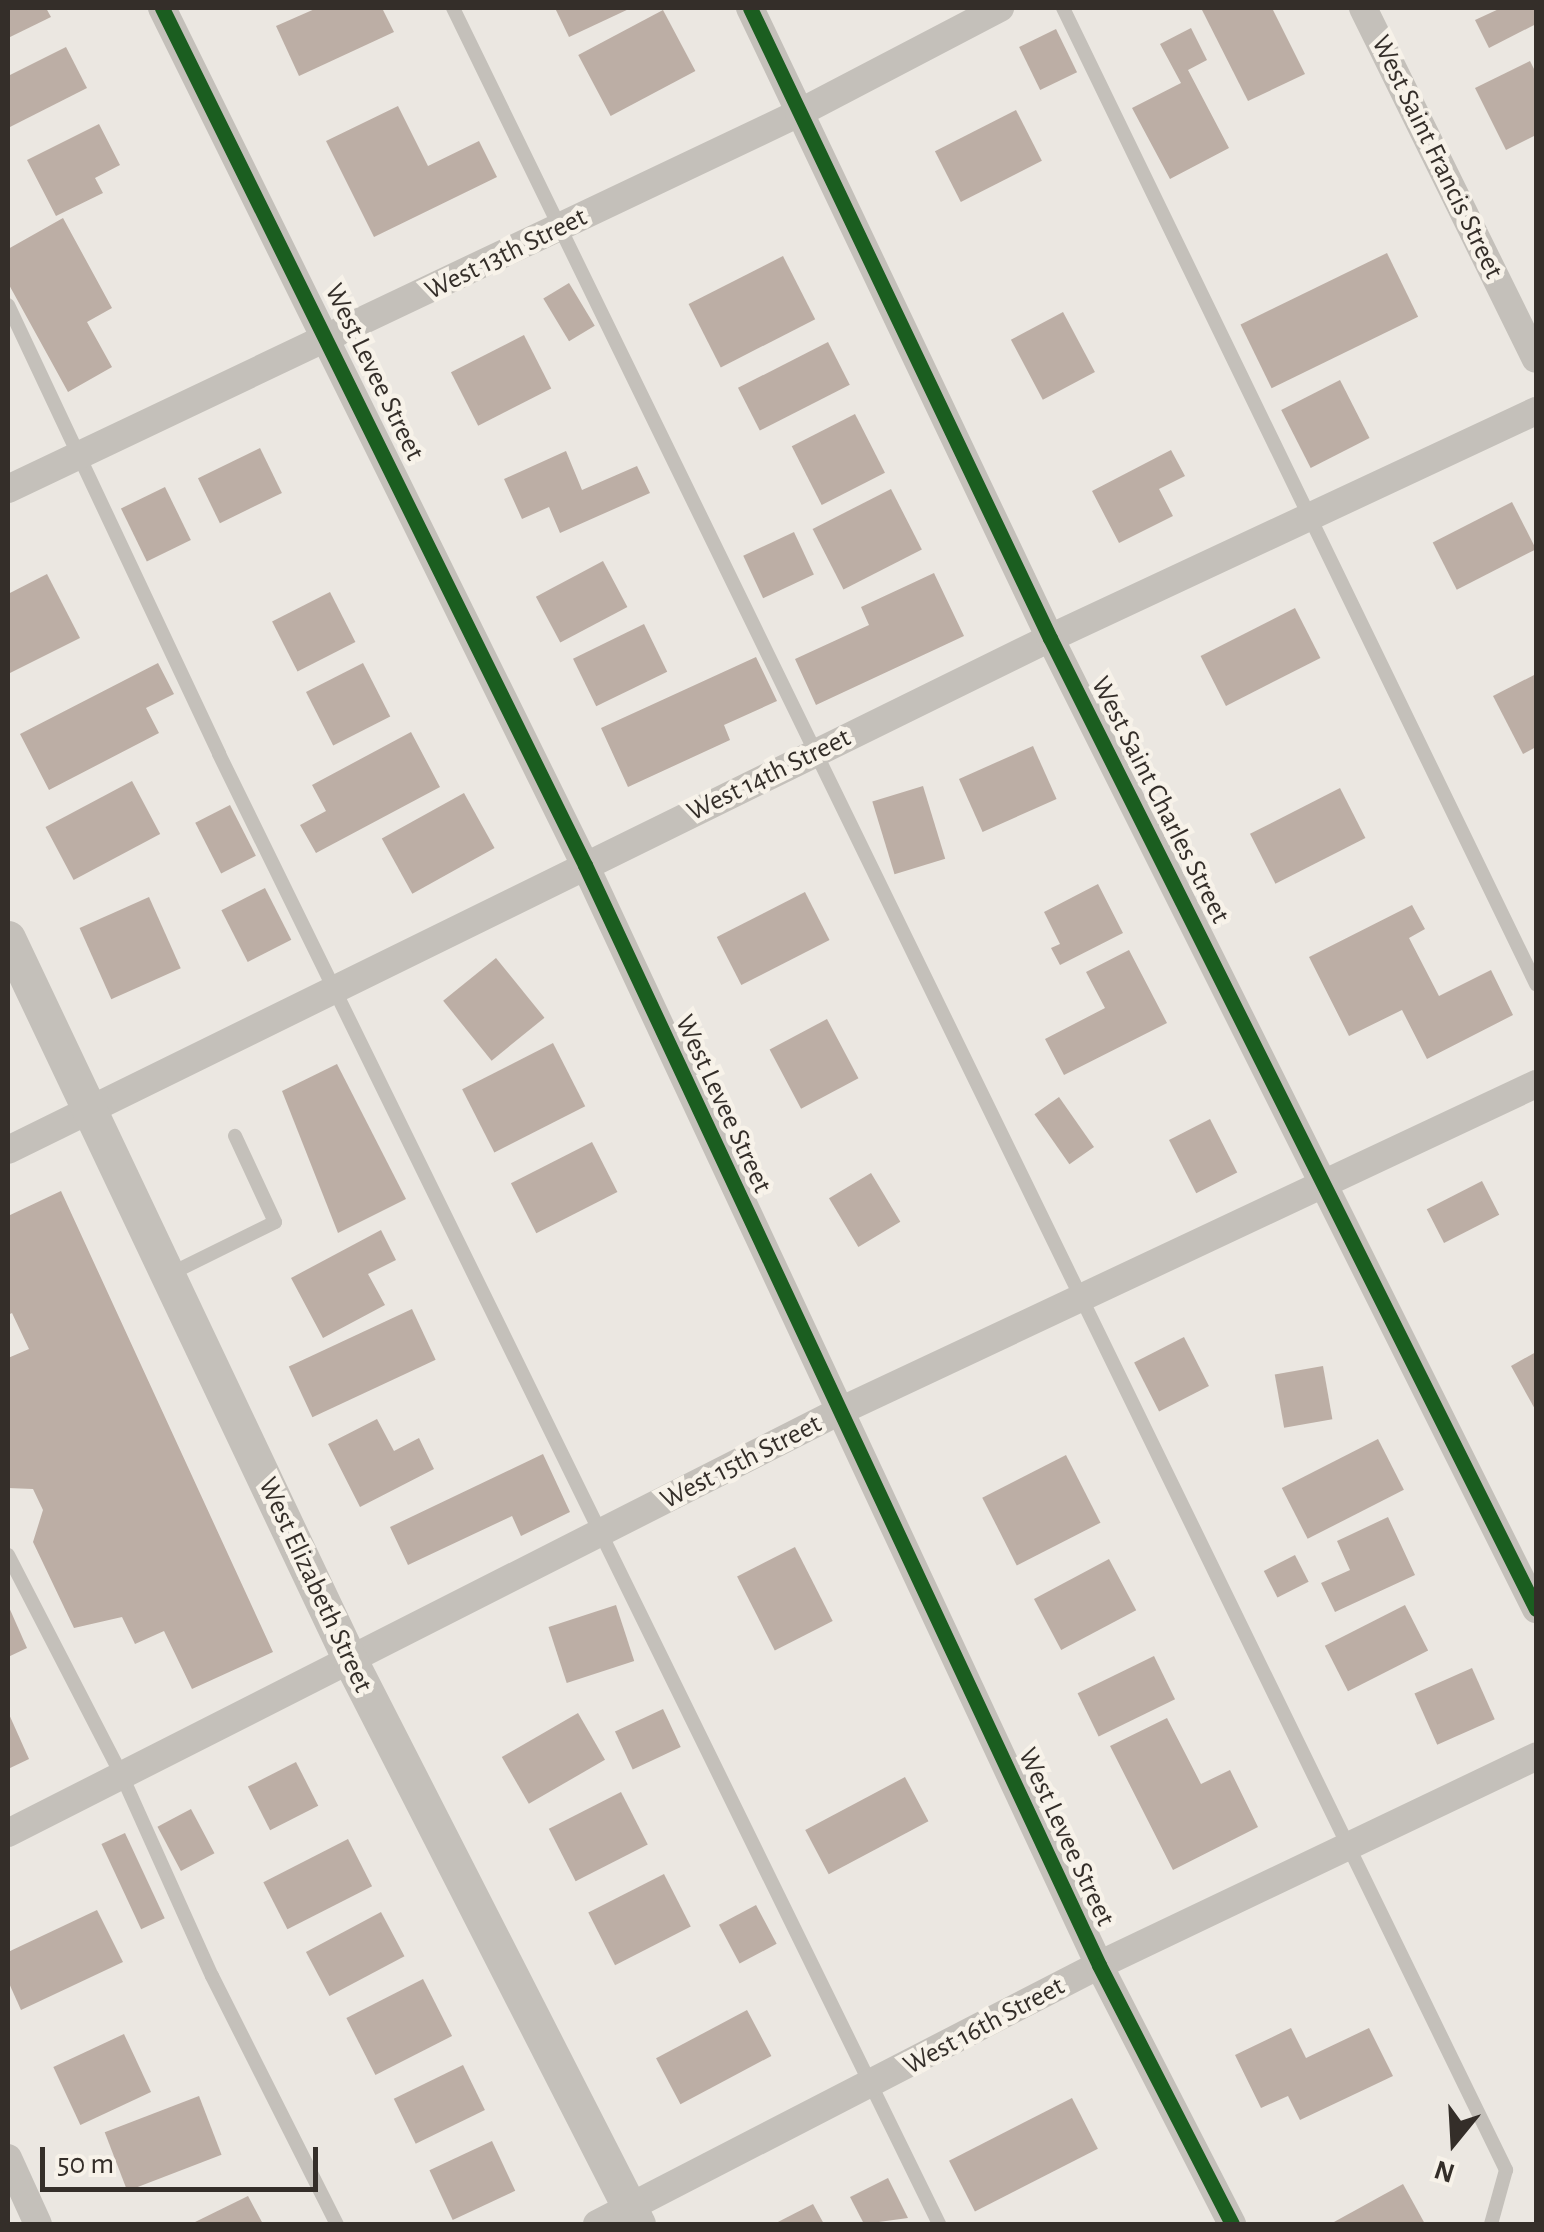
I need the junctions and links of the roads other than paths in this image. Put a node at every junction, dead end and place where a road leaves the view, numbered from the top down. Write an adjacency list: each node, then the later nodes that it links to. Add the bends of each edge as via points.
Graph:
1 (162, 8): 10 (street, West Levee Street)
2 (453, 8): 8 (lane)
3 (750, 8): 7 (street, West Saint Charles Street)
4 (1000, 8): 7 (street, West 13th Street)
5 (1062, 8): 15 (lane)
6 (1364, 8): 11 (street, West Saint Francis Street)
7 (799, 113): 8 (street, West 13th Street); 16 (street, West Saint Charles Street)
8 (563, 226): 10 (street, West 13th Street); 17 (lane)
9 (8, 305): 13 (lane)
10 (330, 339): 13 (street, West 13th Street); 18 (street, West Levee Street)
11 (1536, 360)
12 (1536, 411): 15 (street, West 14th Street)
13 (82, 454): 14 (street, West 13th Street); 21 (lane, via 219,754)
14 (8, 488)
15 (1308, 518): 16 (street, West 14th Street); 20 (lane)
16 (1050, 638): 17 (street, West 14th Street); 26 (street, West Saint Charles Street)
17 (817, 751): 18 (street, West 14th Street); 28 (lane)
18 (585, 865): 21 (street, West 14th Street); 29 (street, West Levee Street)
19 (8, 938): 23 (street, West Elizabeth Street)
20 (1536, 984)
21 (338, 986): 23 (street, West 14th Street); 30 (lane)
22 (1536, 1084): 26 (street, West 15th Street)
23 (90, 1108): 25 (street, West 14th Street); 27 (street, West Elizabeth Street)
24 (235, 1136): 27 (lane, via 274,1222)
25 (8, 1150)
26 (1324, 1180): 28 (street, West 15th Street); 32 (street, West Saint Charles Street)
27 (170, 1274): 33 (street, West Elizabeth Street)
28 (1082, 1296): 29 (street, West 15th Street); 37 (lane)
29 (838, 1412): 30 (street, West 15th Street); 38 (street, West Levee Street)
30 (602, 1534): 33 (street, West 15th Street); 39 (lane)
31 (8, 1555): 35 (lane)
32 (1536, 1609)
33 (351, 1662): 35 (street, West 15th Street); 41 (street, West Elizabeth Street)
34 (1536, 1757): 37 (street, West 16th Street)
35 (122, 1776): 36 (street, West 15th Street); 43 (lane)
36 (8, 1832)
37 (1345, 1848): 38 (street, West 16th Street); 47 (lane, via 1506,2170)
38 (1099, 1966): 39 (street, West 16th Street); 46 (street, West Levee Street)
39 (870, 2086): 41 (street, West 16th Street); 45 (lane)
40 (8, 2158): 42 (street)
41 (634, 2218): 44 (street, West 16th Street)
42 (38, 2224)
43 (336, 2224)
44 (598, 2224)
45 (938, 2224)
46 (1232, 2224)
47 (1491, 2224)

